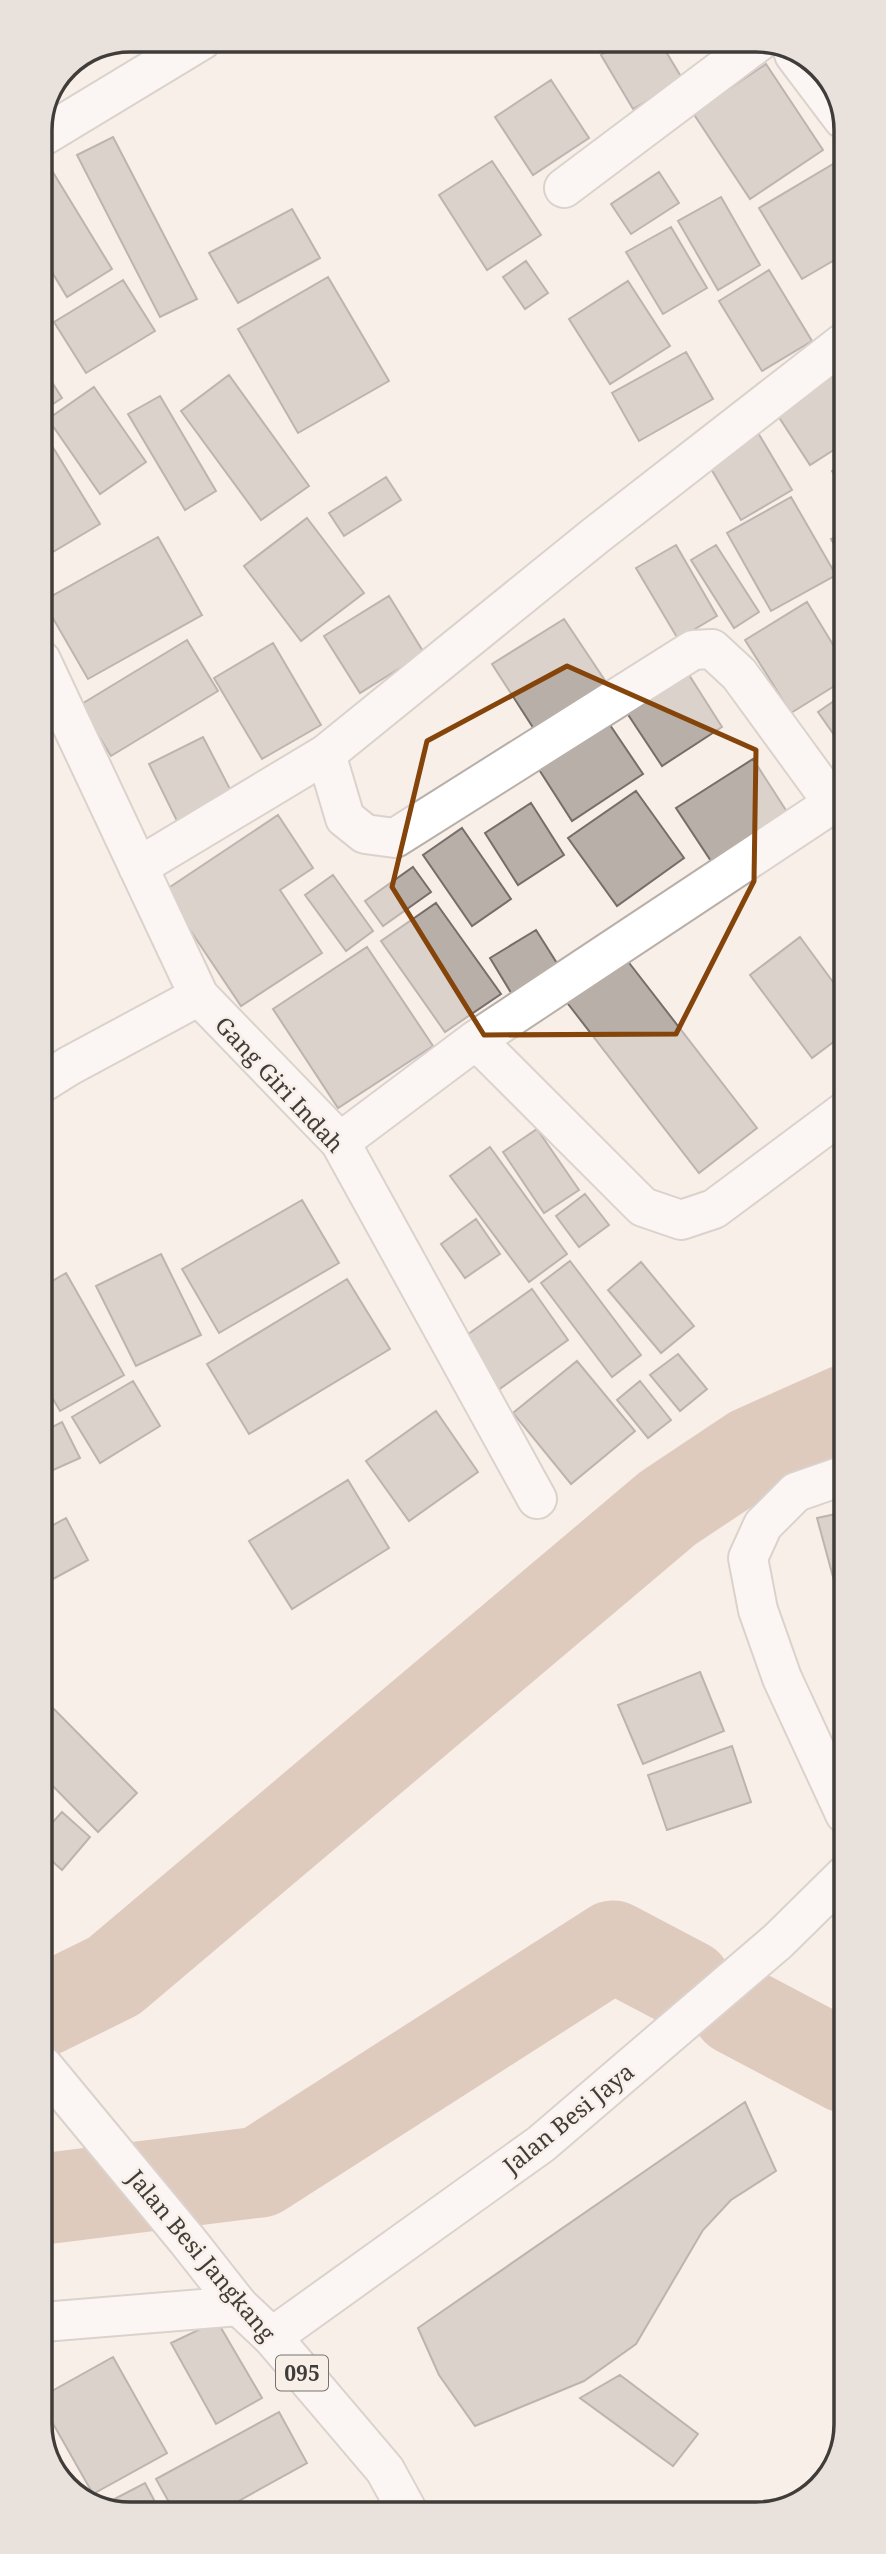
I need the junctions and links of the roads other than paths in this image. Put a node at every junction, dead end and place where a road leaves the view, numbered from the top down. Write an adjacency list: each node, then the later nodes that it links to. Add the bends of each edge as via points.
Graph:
1 (182, 52): 5 (street)
2 (744, 53): 6 (street)
3 (810, 76): 4 (street)
4 (824, 94)
5 (52, 131)
6 (564, 188)
7 (834, 350): 9 (street)
8 (52, 683): 12 (street, Gang Giri Indah)
9 (326, 754): 10 (street, via 345,818 365,834 395,838 693,650 712,649 739,674); 12 (street)
10 (834, 793)
11 (834, 802): 14 (street)
12 (138, 867): 13 (street, Gang Giri Indah)
13 (198, 996): 15 (street); 17 (street, Gang Giri Indah)
14 (476, 1040): 16 (street, via 643,1207 681,1220 714,1209); 17 (street)
15 (52, 1077)
16 (834, 1119)
17 (340, 1142): 19 (street, Gang Giri Indah)
18 (834, 1479): 20 (street, via 796,1492 762,1525 748,1558 758,1610 782,1678)
19 (537, 1499)
20 (834, 1790)
21 (834, 1886): 25 (street, Jalan Besi Jaya, via 778,1941 541,2144)
22 (52, 2077): 23 (street, Jalan Besi Jangkang / 095)
23 (239, 2306): 24 (street); 25 (street, Jalan Besi Jangkang / 095)
24 (52, 2321)
25 (272, 2337): 26 (street, Jalan Besi Jangkang / 095, via 385,2470)
26 (402, 2501)

